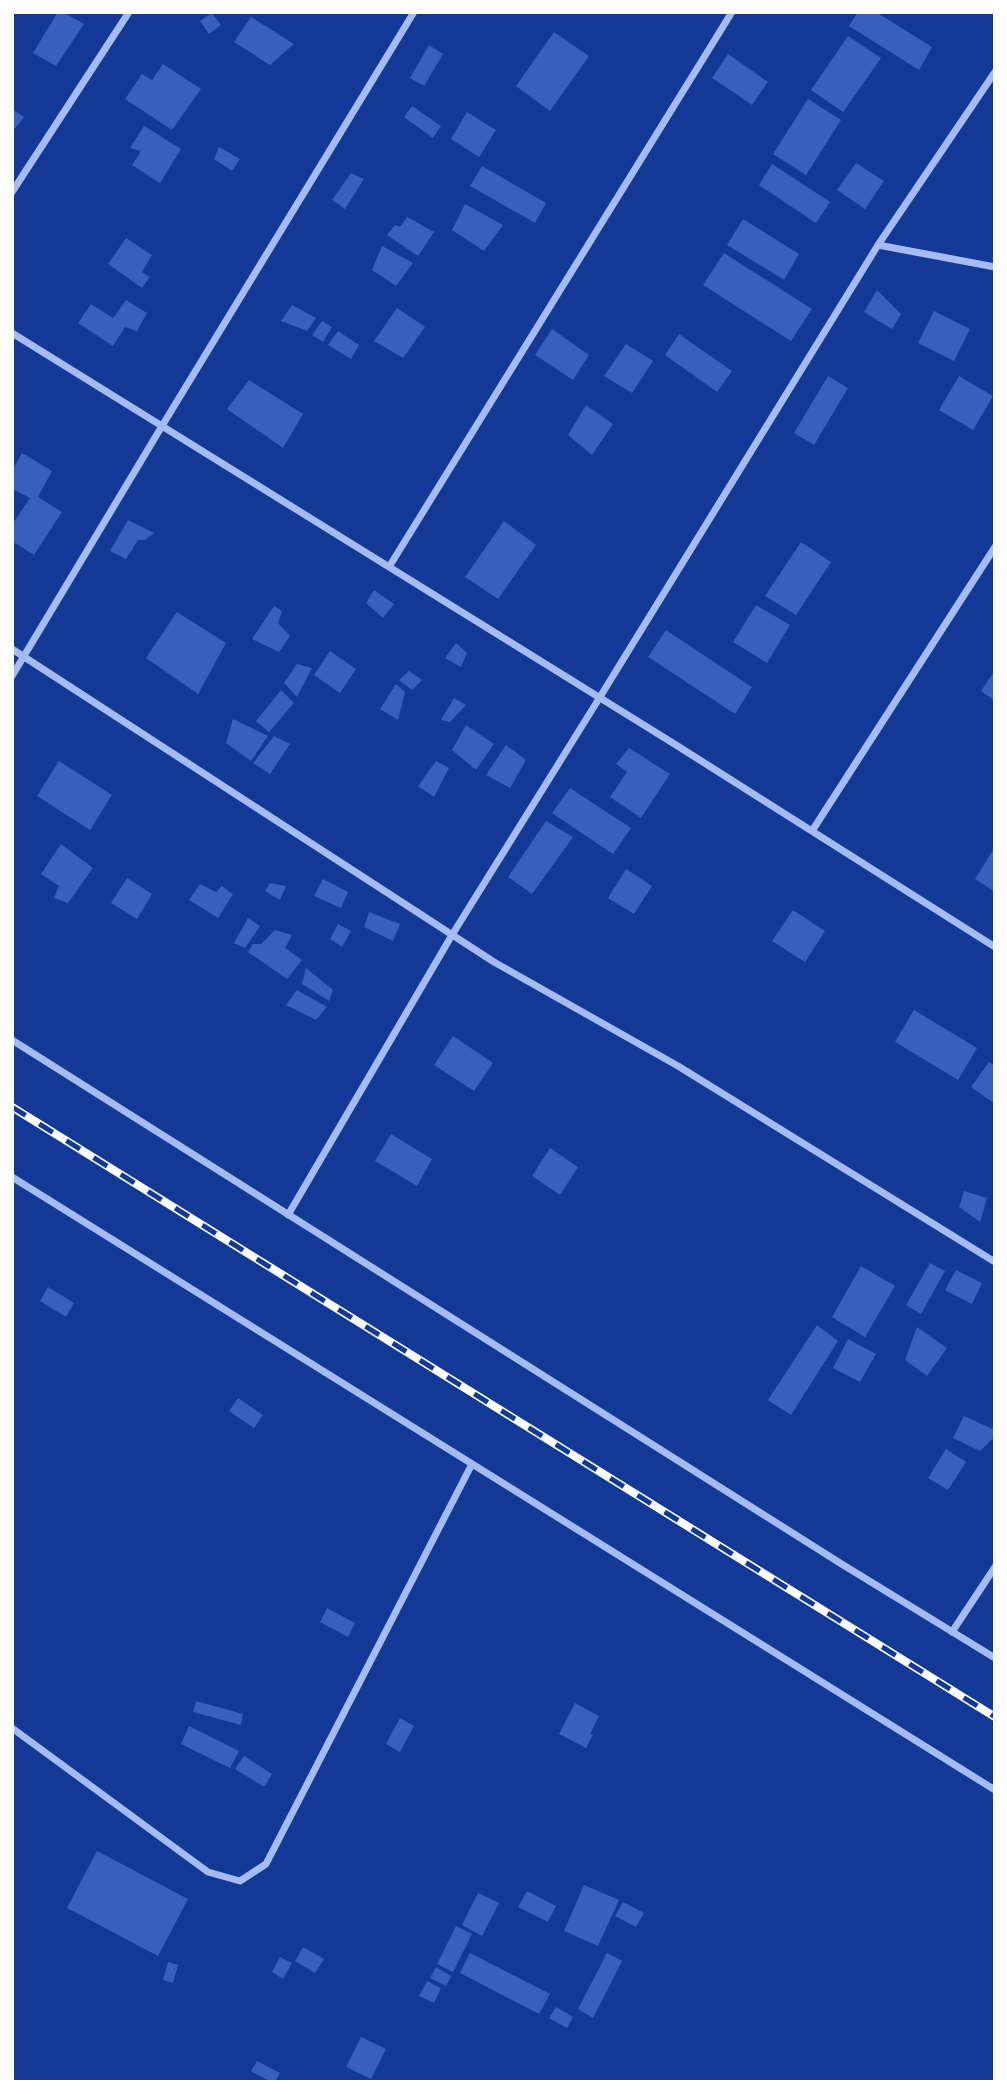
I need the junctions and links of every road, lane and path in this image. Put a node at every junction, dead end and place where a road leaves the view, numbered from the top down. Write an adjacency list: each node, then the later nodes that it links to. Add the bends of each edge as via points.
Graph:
1 (130, 12): 5 (street)
2 (414, 12): 9 (street)
3 (732, 12): 11 (street)
4 (995, 72): 6 (street)
5 (12, 192)
6 (878, 245): 7 (street); 15 (street)
7 (995, 267)
8 (12, 334): 9 (street)
9 (162, 426): 11 (street); 13 (street)
10 (995, 547): 16 (street)
11 (389, 567): 15 (street)
12 (12, 649): 13 (street)
13 (24, 657): 14 (street); 17 (street)
14 (12, 676)
15 (600, 697): 16 (street); 17 (street)
16 (812, 831): 18 (street)
17 (452, 935): 21 (street); 22 (street, via 678,1066)
18 (995, 947)
19 (12, 1040): 21 (street)
20 (12, 1177): 23 (street)
21 (288, 1215): 25 (street)
22 (995, 1262)
23 (472, 1464): 27 (street, via 266,1864 240,1881 208,1872); 28 (street)
24 (995, 1567): 25 (street)
25 (952, 1632): 26 (street)
26 (995, 1658)
27 (12, 1728)
28 (995, 1790)

